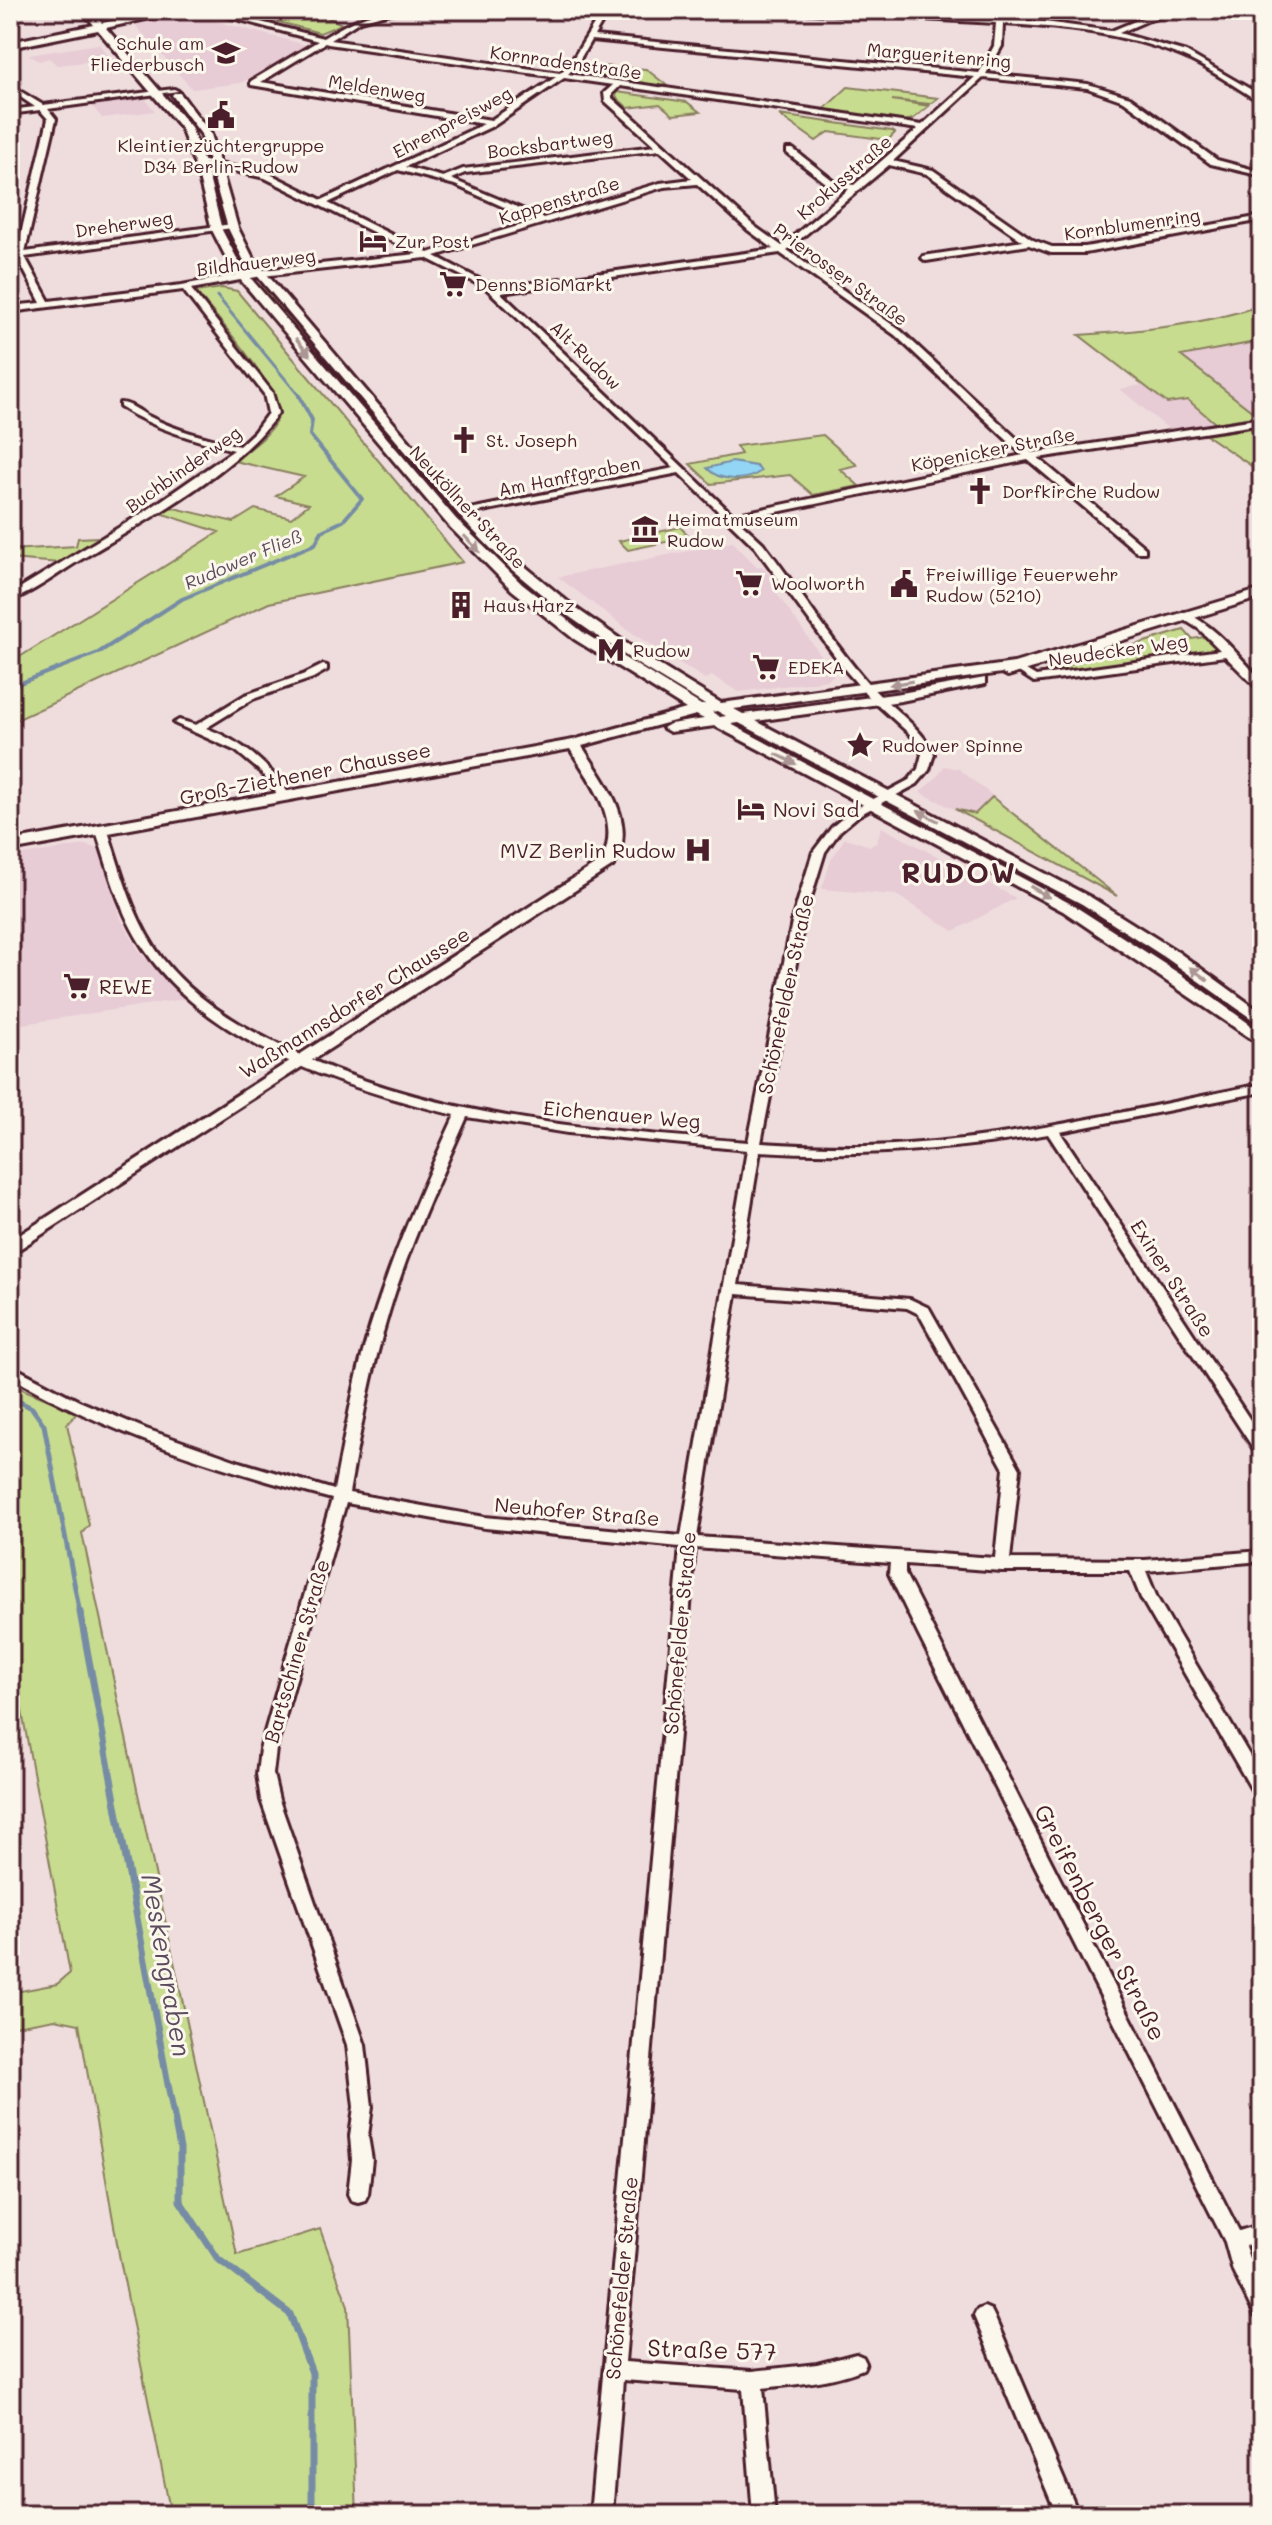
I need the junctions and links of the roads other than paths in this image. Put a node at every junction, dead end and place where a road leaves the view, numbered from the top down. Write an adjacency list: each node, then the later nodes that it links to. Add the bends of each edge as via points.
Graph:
1 (86, 10): 11 (main road, Neuköllner Straße)
2 (148, 10): 11 (main road)
3 (181, 10): 11 (main road)
4 (206, 10): 17 (street, Kornradenstraße)
5 (398, 10): 17 (street, via 358,20)
6 (606, 10): 15 (street, Ehrenpreisweg)
7 (795, 10): 10 (street)
8 (1001, 10): 12 (street, Krokusstraße)
9 (1184, 10): 13 (street)
10 (835, 11): 12 (street)
11 (106, 21): 14 (main road, Neuköllner Straße); 16 (main road); 18 (main road); 25 (main road, Neuköllner Straße)
12 (1001, 22): 13 (street); 19 (street, Krokusstraße, via 998,46)
13 (1112, 33): 26 (street, via 1183,54)
14 (126, 37)
15 (590, 38): 19 (street, Margueritenring); 21 (street, Ehrenpreisweg)
16 (10, 39)
17 (322, 40): 21 (street, Kornradenstraße); 29 (street, Meldenweg, via 254,81)
18 (10, 45)
19 (982, 75): 30 (street, Krokusstraße); 39 (street, Margueritenring, via 1110,91 1214,162)
20 (162, 77): 24 (main road, Neuköllner Straße)
21 (561, 77): 22 (street, Kornradenstraße); 29 (street, Ehrenpreisweg)
22 (617, 86): 30 (street, Kornradenstraße); 32 (street, Prierosser Straße, via 608,99)
23 (10, 87): 27 (street)
24 (174, 91): 25 (street); 31 (main road, Neuköllner Straße)
25 (160, 93): 27 (street); 33 (main road, Neuköllner Straße, via 183,121)
26 (1262, 99)
27 (42, 108): 28 (street); 50 (street, via 52,123)
28 (10, 112)
29 (492, 123): 38 (street, Ehrenpreisweg)
30 (924, 128): 36 (street, Krokusstraße)
31 (212, 147): 33 (main road); 37 (main road, Neuköllner Straße)
32 (662, 147): 40 (street, Bocksbartweg, via 463,171); 41 (street, Prierosser Straße)
33 (194, 149): 35 (main road, Neuköllner Straße)
34 (790, 151): 42 (street, via 833,184)
35 (199, 162): 37 (street, Alt-Rudow); 47 (main road, Neuköllner Straße)
36 (887, 162): 42 (street, Krokusstraße); 48 (street, Kornblumenring, via 935,175)
37 (217, 165): 43 (street, Alt-Rudow, via 254,171); 46 (main road, Neuköllner Straße)
38 (399, 168): 40 (street); 43 (street, Ehrenpreisweg)
39 (1262, 174)
40 (444, 179): 45 (street)
41 (698, 181): 45 (street, Kappenstraße, via 663,185); 49 (street, Prierosser Straße)
42 (855, 188): 49 (street, Krokusstraße)
43 (324, 202): 51 (street, Alt-Rudow)
44 (1262, 218): 48 (street, Kornblumenring, via 1075,251)
45 (542, 221): 51 (street, Kappenstraße)
46 (232, 226): 47 (street, Dreherweg); 53 (main road, Neuköllner Straße)
47 (216, 227): 50 (street, Dreherweg); 54 (main road, Neuköllner Straße)
48 (1030, 242): 52 (street)
49 (782, 250): 56 (street); 64 (street, Prierosser Straße, via 898,333)
50 (20, 255): 57 (street)
51 (429, 255): 53 (street, Bildhauerweg); 56 (street, Alt-Rudow)
52 (926, 258)
53 (264, 276): 54 (street, Bildhauerweg); 60 (main road, Neuköllner Straße)
54 (245, 278): 55 (street, Bildhauerweg); 61 (main road, Neuköllner Straße, one-way to 61)
55 (185, 286): 57 (street, Bildhauerweg); 63 (street, Buchbinderweg, via 273,404 262,431)
56 (494, 291): 65 (street, Alt-Rudow)
57 (46, 304): 58 (street, Bildhauerweg)
58 (10, 309)
59 (123, 405): 63 (street, via 169,430)
60 (376, 410): 61 (main road); 66 (main road, Neuköllner Straße)
61 (359, 413): 74 (main road, Neuköllner Straße, one-way to 74, via 482,554)
62 (1262, 421): 64 (street, Köpenicker Straße)
63 (241, 449): 70 (street, Buchbinderweg, via 157,509)
64 (1032, 456): 67 (street, Köpenicker Straße); 68 (street, Prierosser Straße)
65 (680, 470): 66 (street, Am Hanffgraben); 67 (street, Alt-Rudow)
66 (465, 513): 72 (main road, Neuköllner Straße, via 541,588)
67 (732, 518): 78 (street, Alt-Rudow, via 792,585)
68 (1141, 550)
69 (1262, 593): 71 (main road, Neudecker Weg)
70 (10, 598)
71 (1184, 615): 73 (street); 75 (main road, Neudecker Weg)
72 (626, 650): 74 (main road); 81 (main road, Neuköllner Straße)
73 (1229, 652): 75 (street, Neudecker Weg, via 1034,679); 77 (street)
74 (607, 656): 80 (main road, Neuköllner Straße)
75 (1016, 667): 78 (main road, Neudecker Weg, one-way to 78); 79 (main road, Neudecker Weg, via 986,680)
76 (323, 668): 84 (street, via 249,697)
77 (1262, 687)
78 (866, 688): 79 (street, Alt-Rudow); 81 (main road, Groß-Ziethener Chaussee)
79 (879, 700): 82 (main road, Groß-Ziethener Chaussee); 87 (street, Schönefelder Straße, via 928,754 913,782)
80 (697, 710): 81 (main road, Neuköllner Straße); 85 (main road, Groß-Ziethener Chaussee)
81 (719, 714): 82 (main road, Groß-Ziethener Chaussee); 85 (main road, Groß-Ziethener Chaussee); 89 (main road, Neuköllner Straße, one-way to 89)
82 (743, 719): 87 (main road)
83 (179, 723): 84 (street)
84 (197, 729): 88 (street, via 256,759)
85 (608, 737): 86 (main road, Groß-Ziethener Chaussee)
86 (574, 744): 88 (main road, Groß-Ziethener Chaussee); 98 (main road, Waßmannsdorfer Chaussee, via 619,828 608,863)
87 (888, 795): 89 (street, Schönefelder Straße); 91 (main road, one-way to 87)
88 (285, 797): 90 (main road, Groß-Ziethener Chaussee)
89 (872, 803): 93 (main road, Neuköllner Straße); 102 (street, Schönefelder Straße, via 828,838 805,891)
90 (102, 831): 92 (main road, Groß-Ziethener Chaussee); 98 (street, Eichenauer Weg, via 131,917 160,963 222,1018)
91 (980, 842): 93 (main road); 94 (main road)
92 (10, 846)
93 (964, 851): 95 (main road, Neuköllner Straße, one-way to 95)
94 (1129, 927): 95 (main road); 96 (main road, one-way to 94)
95 (1112, 935): 97 (main road, Neuköllner Straße)
96 (1262, 1021)
97 (1262, 1041)
98 (301, 1062): 100 (street, Eichenauer Weg, via 369,1089); 103 (main road, Waßmannsdorfer Chaussee)
99 (1262, 1088): 101 (street, Eichenauer Weg)
100 (462, 1114): 102 (street, Eichenauer Weg, via 560,1129); 107 (street, Bartschiner Straße, via 382,1311)
101 (1051, 1128): 102 (street, Eichenauer Weg, via 908,1148); 106 (street, Exiner Straße)
102 (754, 1146): 104 (street, Schönefelder Straße)
103 (10, 1249)
104 (731, 1289): 108 (street, Schönefelder Straße); 111 (street, via 910,1304 924,1311 1012,1469)
105 (10, 1370): 107 (street, Neuhofer Straße, via 161,1440)
106 (1262, 1450)
107 (341, 1495): 108 (street, Neuhofer Straße, via 476,1521); 114 (street, Bartschiner Straße, via 265,1774 356,2045 363,2107)
108 (688, 1541): 110 (street, Neuhofer Straße); 120 (street, Schönefelder Straße)
109 (1262, 1556): 112 (street, Neuhofer Straße)
110 (898, 1558): 111 (street, Neuhofer Straße); 116 (street, Greifenberger Straße, via 897,1574 926,1634)
111 (1002, 1565): 112 (street, Neuhofer Straße)
112 (1136, 1566): 113 (street, via 1149,1598)
113 (1262, 1792)
114 (358, 2194)
115 (1262, 2232): 116 (street)
116 (1234, 2241): 117 (street, Greifenberger Straße)
117 (1262, 2310)
118 (984, 2316): 124 (street)
119 (856, 2363): 121 (street, Straße 577)
120 (613, 2370): 121 (street, Straße 577); 122 (street, Schönefelder Straße)
121 (752, 2380): 123 (street)
122 (601, 2515)
123 (764, 2515)
124 (1068, 2515)

